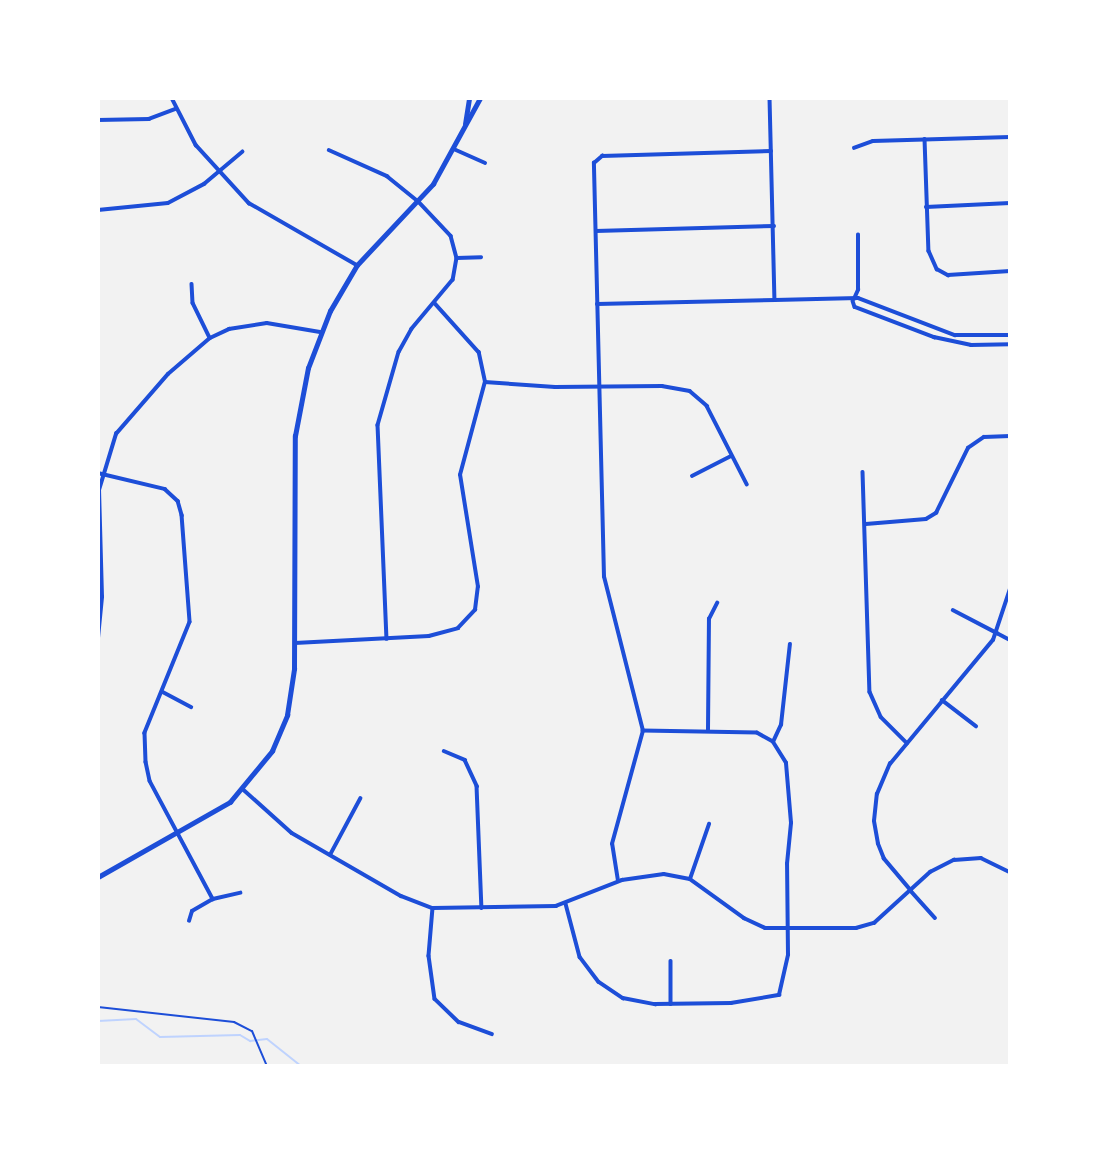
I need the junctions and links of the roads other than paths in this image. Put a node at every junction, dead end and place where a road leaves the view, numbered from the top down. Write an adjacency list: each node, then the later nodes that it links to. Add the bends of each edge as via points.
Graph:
1 (172, 98): 5 (street)
2 (469, 98): 7 (main road)
3 (480, 98): 7 (main road, via 472,119)
4 (770, 98): 13 (street)
5 (175, 109): 6 (street, via 149,119); 16 (street)
6 (98, 120)
7 (465, 124): 11 (main road)
8 (1010, 136): 9 (street)
9 (925, 139): 10 (street, via 873,141); 19 (street)
10 (853, 148)
11 (454, 149): 15 (street); 17 (main road)
12 (329, 150): 17 (street, via 387,176)
13 (771, 151): 21 (street); 22 (street, via 597,159)
14 (242, 152): 16 (street)
15 (485, 163)
16 (217, 172): 20 (street, via 168,203); 26 (street, via 265,215)
17 (418, 201): 25 (street, via 451,236); 26 (main road)
18 (1010, 204): 19 (street)
19 (926, 207): 27 (street, via 930,259 947,274)
20 (98, 210)
21 (774, 226): 22 (street); 29 (street)
22 (596, 231): 32 (street)
23 (859, 235): 30 (street, via 858,290)
24 (481, 257): 25 (street)
25 (457, 258): 31 (street, via 453,280)
26 (357, 265): 33 (main road)
27 (1010, 271)
28 (192, 284): 35 (street, via 193,303)
29 (775, 300): 30 (street); 32 (street)
30 (853, 301): 34 (street, via 858,298 955,335); 36 (street, via 855,307 943,340)
31 (434, 303): 37 (street, via 479,353); 52 (street, via 399,352 378,425)
32 (597, 304): 38 (street)
33 (321, 332): 35 (street, via 257,324); 54 (main road, via 295,436)
34 (1010, 335)
35 (210, 338): 42 (street, via 188,354 130,416)
36 (1010, 344)
37 (485, 382): 38 (street); 52 (street, via 460,475 460,501 478,587 475,610 458,628 446,633)
38 (599, 387): 40 (street, via 662,386 690,391 707,406); 61 (street, via 606,599)
39 (1010, 436): 46 (street, via 984,437 968,448 936,513 926,519)
40 (731, 456): 43 (street); 44 (street)
41 (863, 472): 46 (street)
42 (100, 473): 45 (street); 56 (street, via 165,489 178,500 190,622)
43 (692, 476)
44 (747, 484)
45 (99, 516): 51 (street)
46 (866, 524): 63 (street, via 870,692 881,717)
47 (1010, 589): 50 (street)
48 (717, 603): 60 (street, via 709,619)
49 (953, 610): 50 (street)
50 (997, 633): 53 (street); 57 (street)
51 (98, 638)
52 (387, 639): 54 (street)
53 (1010, 640)
54 (295, 643): 65 (main road, via 292,689 281,733)
55 (790, 645): 62 (street, via 781,725)
56 (163, 692): 58 (street); 68 (street, via 145,733 146,762 150,781)
57 (942, 701): 59 (street); 63 (street)
58 (191, 707)
59 (976, 726)
60 (708, 730): 61 (street); 62 (street, via 739,730)
61 (643, 731): 73 (street, via 612,844)
62 (773, 742): 82 (street, via 789,776)
63 (908, 743): 74 (street, via 883,778 874,821 884,859)
64 (444, 751): 79 (street, via 465,760 477,786)
65 (244, 790): 68 (main road); 69 (street, via 276,822)
66 (360, 799): 69 (street)
67 (709, 824): 72 (street)
68 (181, 832): 71 (main road); 76 (street)
69 (330, 855): 78 (street, via 401,897)
70 (1010, 872): 74 (street, via 988,860 962,858 937,867)
71 (98, 877)
72 (690, 879): 73 (street, via 654,874); 82 (street, via 751,923)
73 (618, 881): 77 (street)
74 (911, 891): 80 (street); 82 (street, via 886,915 866,926)
75 (240, 893): 76 (street)
76 (213, 899): 81 (street, via 192,911)
77 (566, 904): 79 (street); 84 (street, via 580,957 599,982 637,1002)
78 (433, 908): 79 (street); 85 (street, via 428,946 435,999 459,1023)
79 (482, 908)
80 (935, 918)
81 (189, 921)
82 (788, 930): 84 (street, via 788,967 779,995 750,1002)
83 (671, 961): 84 (street)
84 (671, 1004)
85 (492, 1034)

